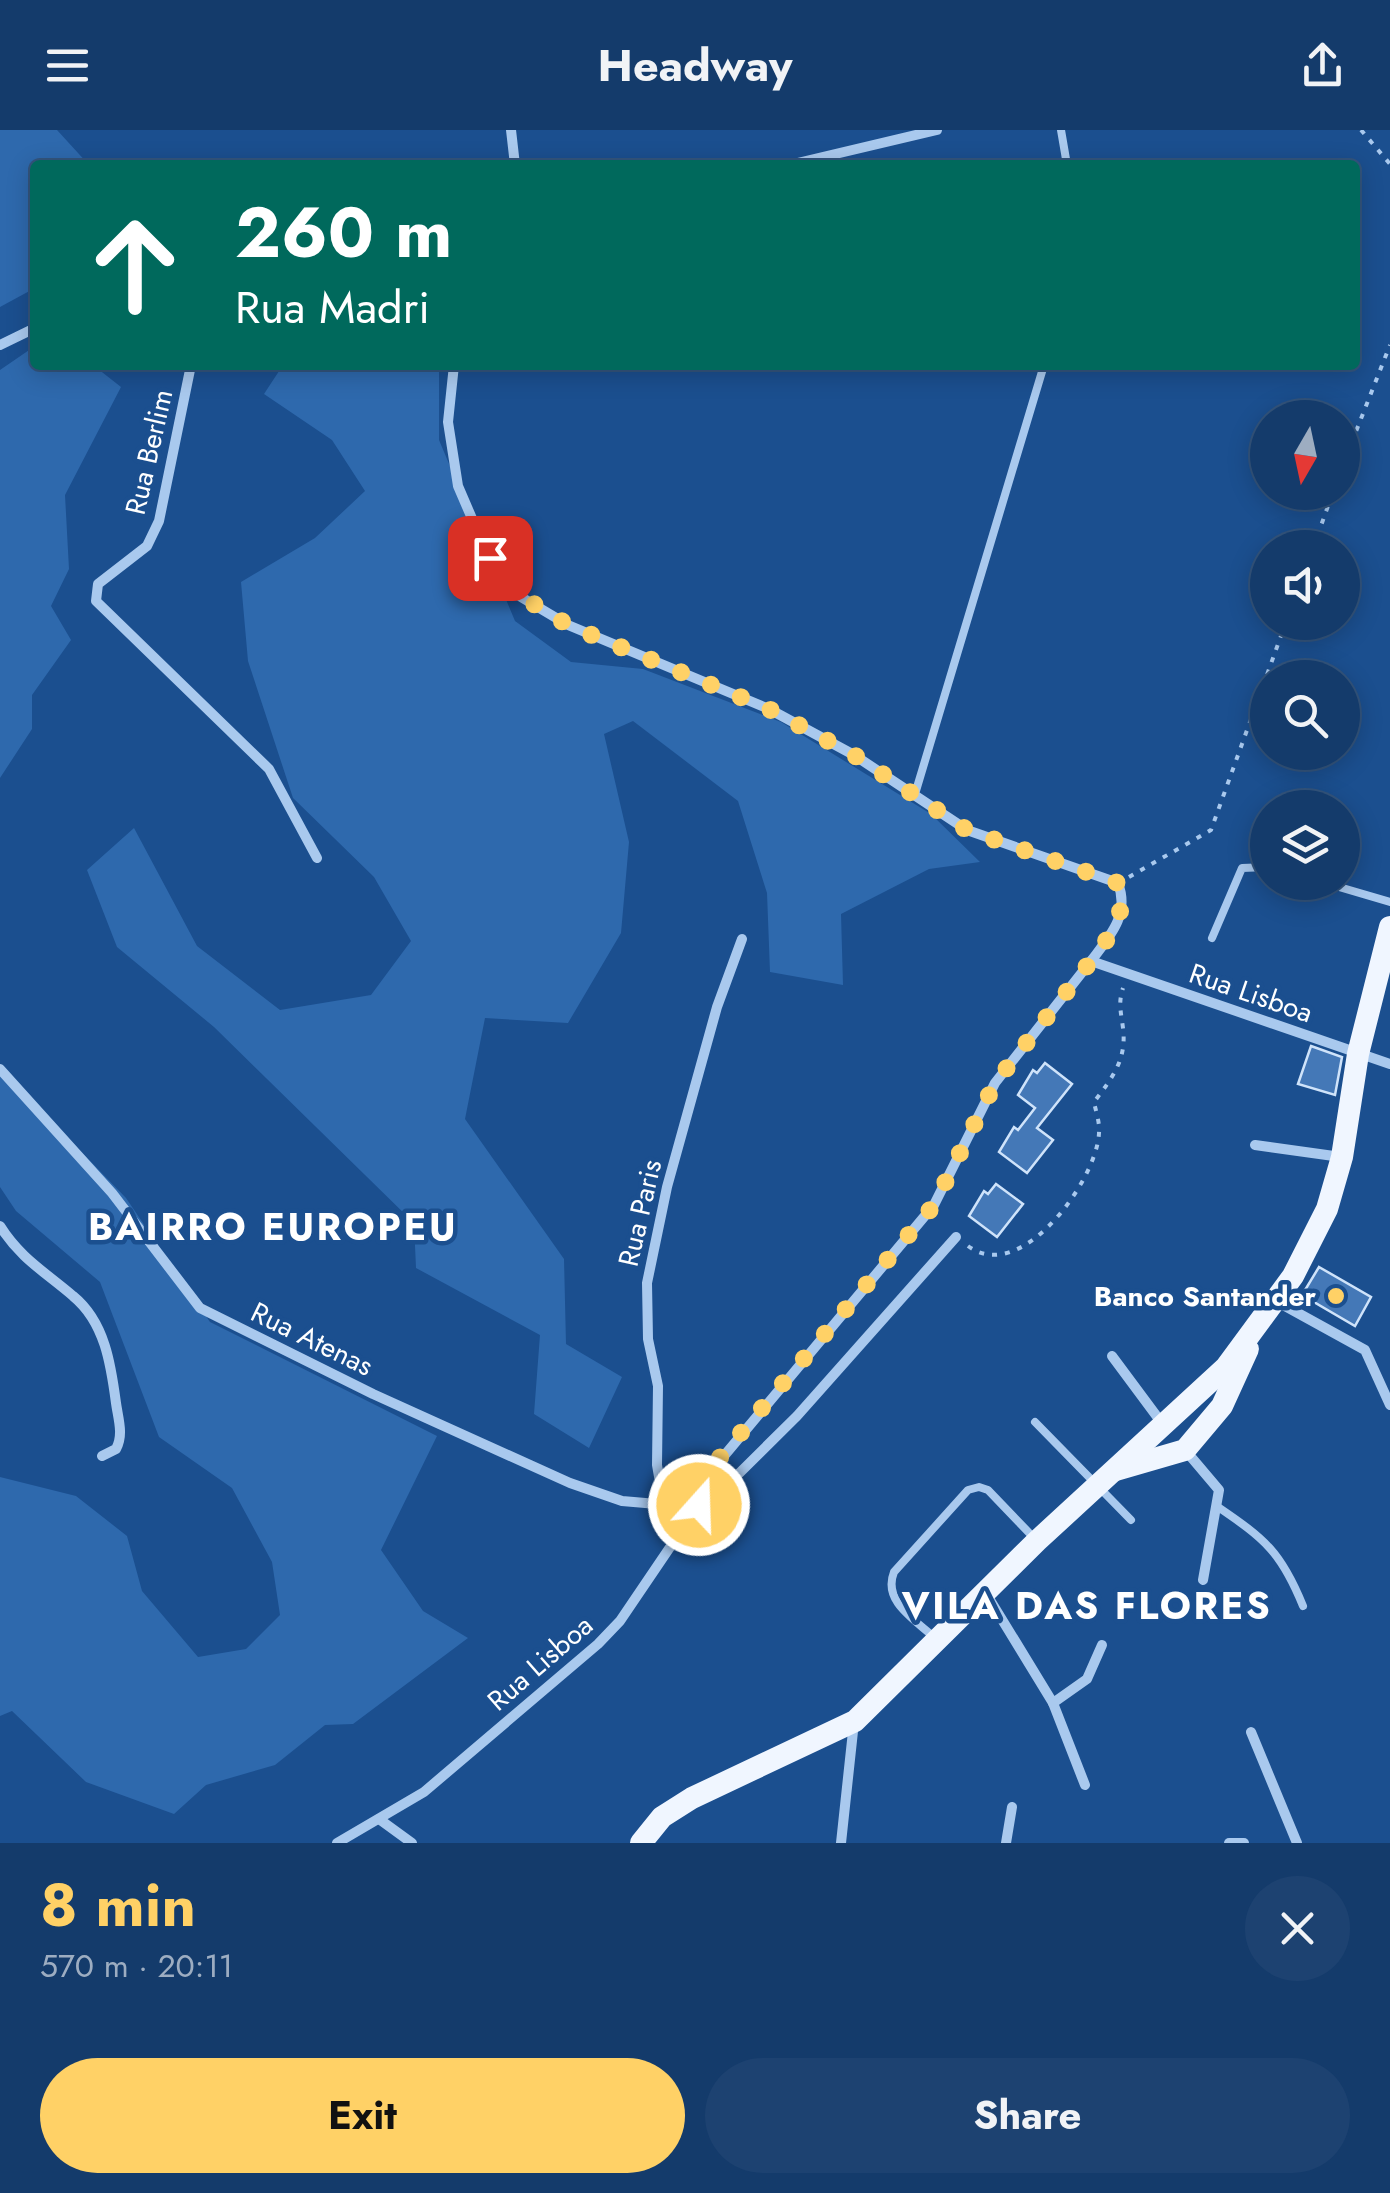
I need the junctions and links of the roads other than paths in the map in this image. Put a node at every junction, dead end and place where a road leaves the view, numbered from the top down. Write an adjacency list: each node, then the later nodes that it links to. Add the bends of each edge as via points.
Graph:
1 (512, 130): 4 (street)
2 (937, 130): 5 (street)
3 (1061, 130): 6 (lane)
4 (515, 160)
5 (817, 160)
6 (1066, 160)
7 (30, 330): 8 (street)
8 (0, 344)
9 (190, 370): 13 (street, Rua Berlim, via 160,520 147,546 98,584 95,594 99,606 269,769)
10 (453, 370): 12 (street, via 448,422 458,486 490,558 521,596 568,625 769,709)
11 (1042, 370): 12 (lane)
12 (915, 794): 20 (street, via 967,830 1118,883 1125,901 1120,920)
13 (318, 858)
14 (1250, 868): 19 (lane, via 1242,868)
15 (1360, 893): 16 (lane)
16 (1390, 902)
17 (1390, 927): 21 (main road)
18 (742, 938): 38 (street, Rua Paris, via 717,1007 647,1283 658,1386)
19 (1212, 938)
20 (1091, 961): 21 (street, Rua Lisboa); 37 (street, via 995,1083 934,1205)
21 (1358, 1054): 22 (street, Rua Lisboa); 25 (main road)
22 (1390, 1064)
23 (0, 1069): 38 (street, Rua Atenas, via 112,1193 200,1308 570,1483 622,1501)
24 (1255, 1145): 25 (street)
25 (1342, 1157): 28 (main road, via 1327,1209)
26 (0, 1226): 35 (street, via 17,1252 77,1298 98,1327 111,1361 121,1436 116,1449)
27 (956, 1237): 40 (street, Rua Lisboa, via 797,1416)
28 (1276, 1300): 29 (main road); 31 (street, via 1365,1350)
29 (1255, 1332): 33 (main road); 34 (main road, via 1222,1406)
30 (1112, 1356): 33 (street)
31 (1390, 1404)
32 (1035, 1422): 36 (lane)
33 (1164, 1426): 36 (main road)
34 (1185, 1450): 36 (main road); 39 (street, via 1219,1490)
35 (102, 1456)
36 (1104, 1478): 41 (lane); 43 (main road)
37 (693, 1494): 38 (street, via 677,1488); 40 (street)
38 (659, 1499): 42 (street, via 662,1524)
39 (1218, 1507): 44 (street); 46 (lane, via 1265,1538)
40 (700, 1512): 42 (street, Rua Lisboa)
41 (1131, 1520)
42 (680, 1531): 54 (street, Rua Lisboa, via 598,1644 424,1792)
43 (1037, 1542): 45 (main road); 47 (lane, via 988,1490 968,1490 890,1584 895,1601)
44 (1203, 1580)
45 (987, 1595): 47 (main road); 49 (street)
46 (1303, 1606)
47 (939, 1642): 50 (main road)
48 (1102, 1645): 49 (street, via 1087,1678)
49 (1053, 1703): 52 (street)
50 (854, 1721): 57 (main road, via 692,1798 662,1817); 58 (street)
51 (1251, 1732): 62 (street)
52 (1085, 1784)
53 (1012, 1807): 59 (street)
54 (379, 1819): 55 (street, Rua Lisboa); 56 (street)
55 (336, 1843)
56 (412, 1843)
57 (642, 1843)
58 (841, 1843)
59 (1006, 1843)
60 (1228, 1843): 61 (street)
61 (1244, 1843)
62 (1297, 1843)

